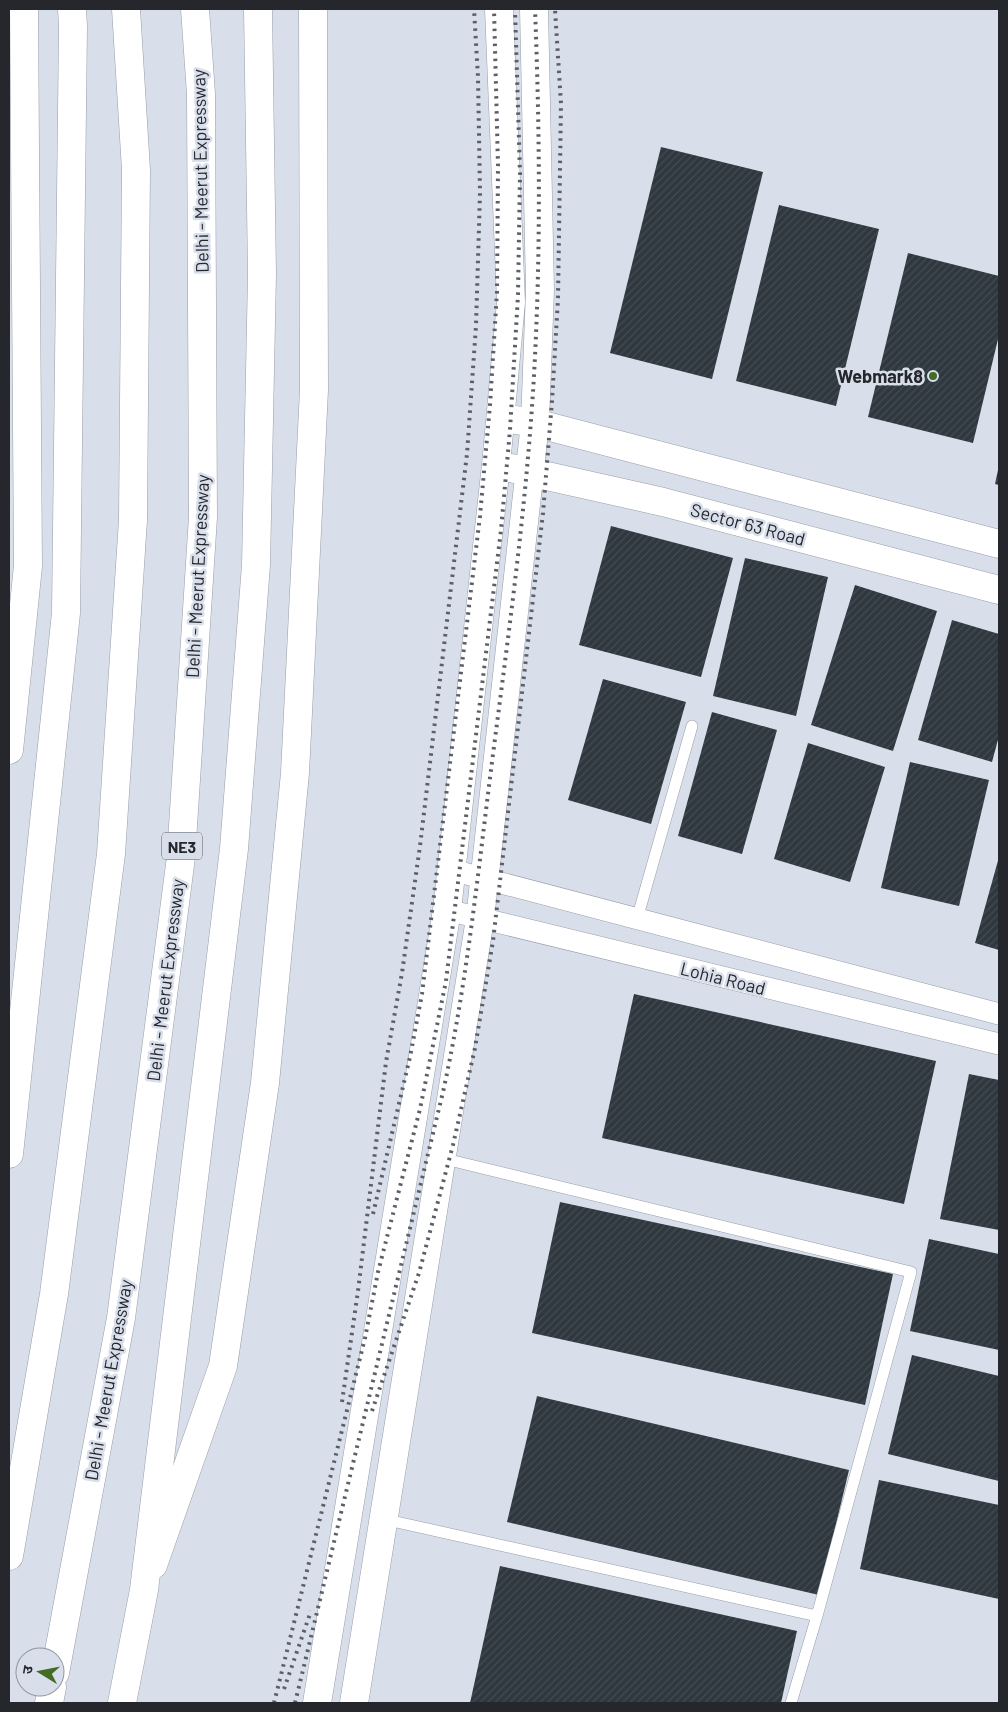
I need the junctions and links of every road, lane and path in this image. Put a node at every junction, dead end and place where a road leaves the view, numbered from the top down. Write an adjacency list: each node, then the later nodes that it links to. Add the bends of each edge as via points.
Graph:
1 (24, 9): 18 (main road, via 28,566)
2 (72, 9): 26 (main road, via 66,613)
3 (126, 9): 29 (main road, via 136,170 133,520 111,854 54,1294)
4 (194, 9): 32 (main road, Delhi - Meerut Expressway / NE3, via 201,94 203,517 181,857 121,1318)
5 (258, 9): 30 (main road, via 262,274 256,565 234,849)
6 (313, 9): 30 (main road, via 314,390 295,773 265,1083 223,1366)
7 (499, 9): 9 (main road, via 510,302)
8 (534, 9): 10 (main road, via 540,290)
9 (500, 417): 10 (main road); 12 (main road)
10 (535, 423): 11 (main road); 13 (main road)
11 (673, 459): 14 (main road); 15 (main road)
12 (496, 465): 13 (main road, Sector 63 Road); 19 (main road)
13 (528, 470): 14 (main road, Sector 63 Road); 20 (main road)
14 (663, 502): 16 (main road, Sector 63 Road)
15 (999, 544)
16 (999, 590)
17 (692, 726): 23 (lane)
18 (9, 750)
19 (452, 870): 20 (street, Lohia Road); 21 (main road)
20 (484, 878): 22 (main road); 23 (street, Lohia Road)
21 (447, 910): 22 (street, Lohia Road); 34 (main road)
22 (480, 919): 25 (street, Lohia Road); 27 (main road)
23 (637, 919): 24 (street, Lohia Road)
24 (999, 1014)
25 (999, 1044)
26 (9, 1154)
27 (441, 1158): 28 (main road); 31 (lane, via 911,1272)
28 (383, 1518): 31 (lane); 35 (main road)
29 (9, 1556)
30 (144, 1590): 33 (main road)
31 (817, 1616): 36 (lane)
32 (60, 1647)
33 (122, 1703)
34 (317, 1703)
35 (354, 1703)
36 (791, 1703)

